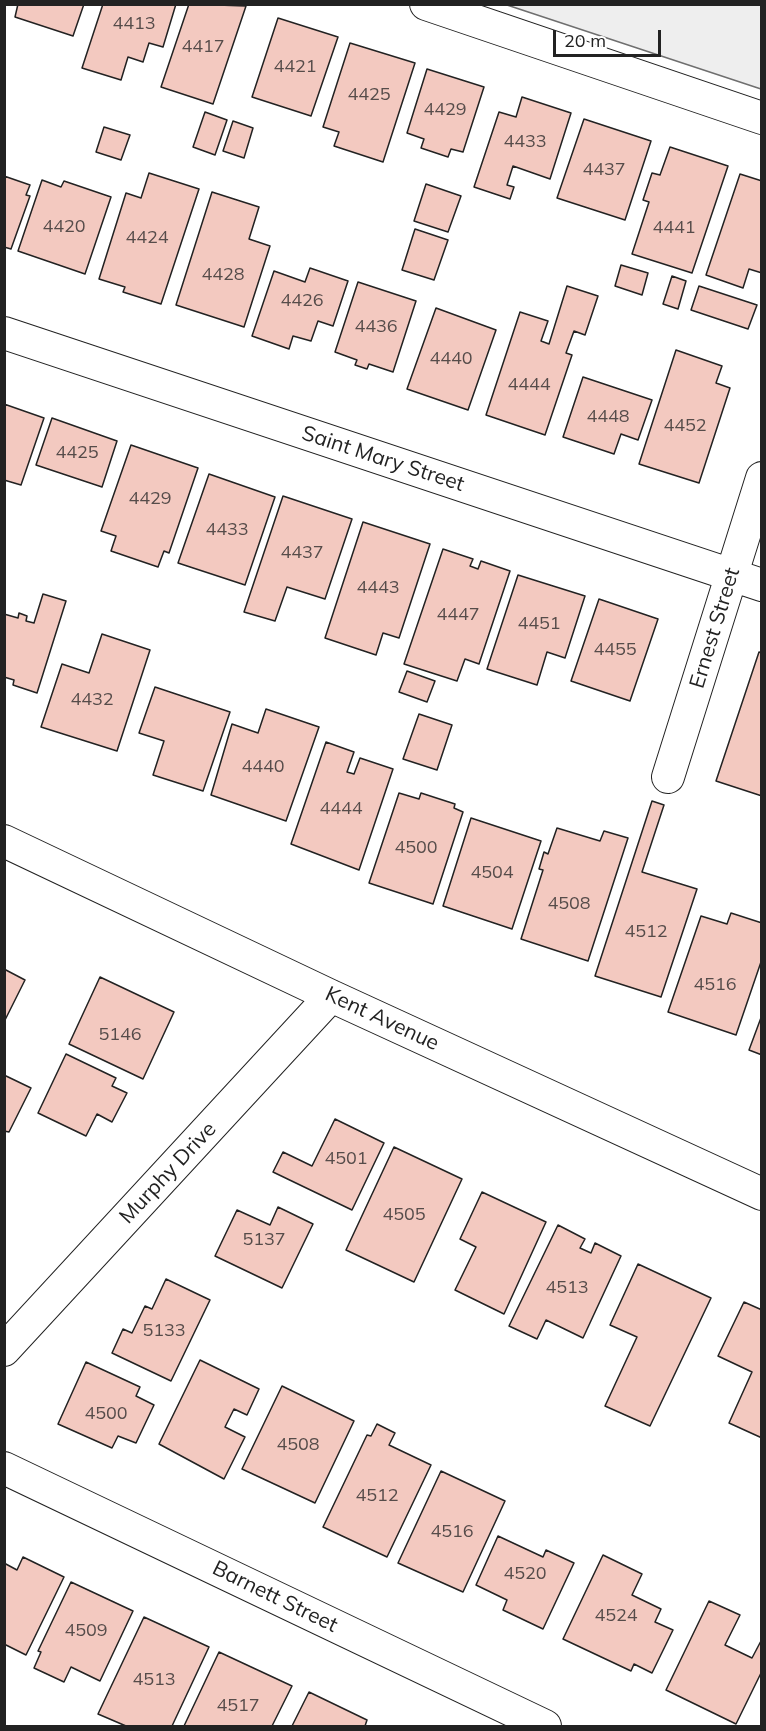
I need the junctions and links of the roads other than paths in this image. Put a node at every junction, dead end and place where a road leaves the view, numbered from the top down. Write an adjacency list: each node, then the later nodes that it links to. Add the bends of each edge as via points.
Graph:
1 (426, 4): 2 (street)
2 (762, 118)
3 (4, 333): 5 (street, Saint Mary Street)
4 (762, 478): 5 (street, Ernest Street)
5 (731, 574): 6 (street, Saint Mary Street); 7 (street, Ernest Street)
6 (762, 585)
7 (668, 777)
8 (4, 841): 9 (street, Kent Avenue)
9 (331, 996): 10 (street, Kent Avenue); 11 (street, Murphy Drive)
10 (762, 1194)
11 (4, 1350)
12 (4, 1468): 13 (street, Barnett Street)
13 (545, 1726)

